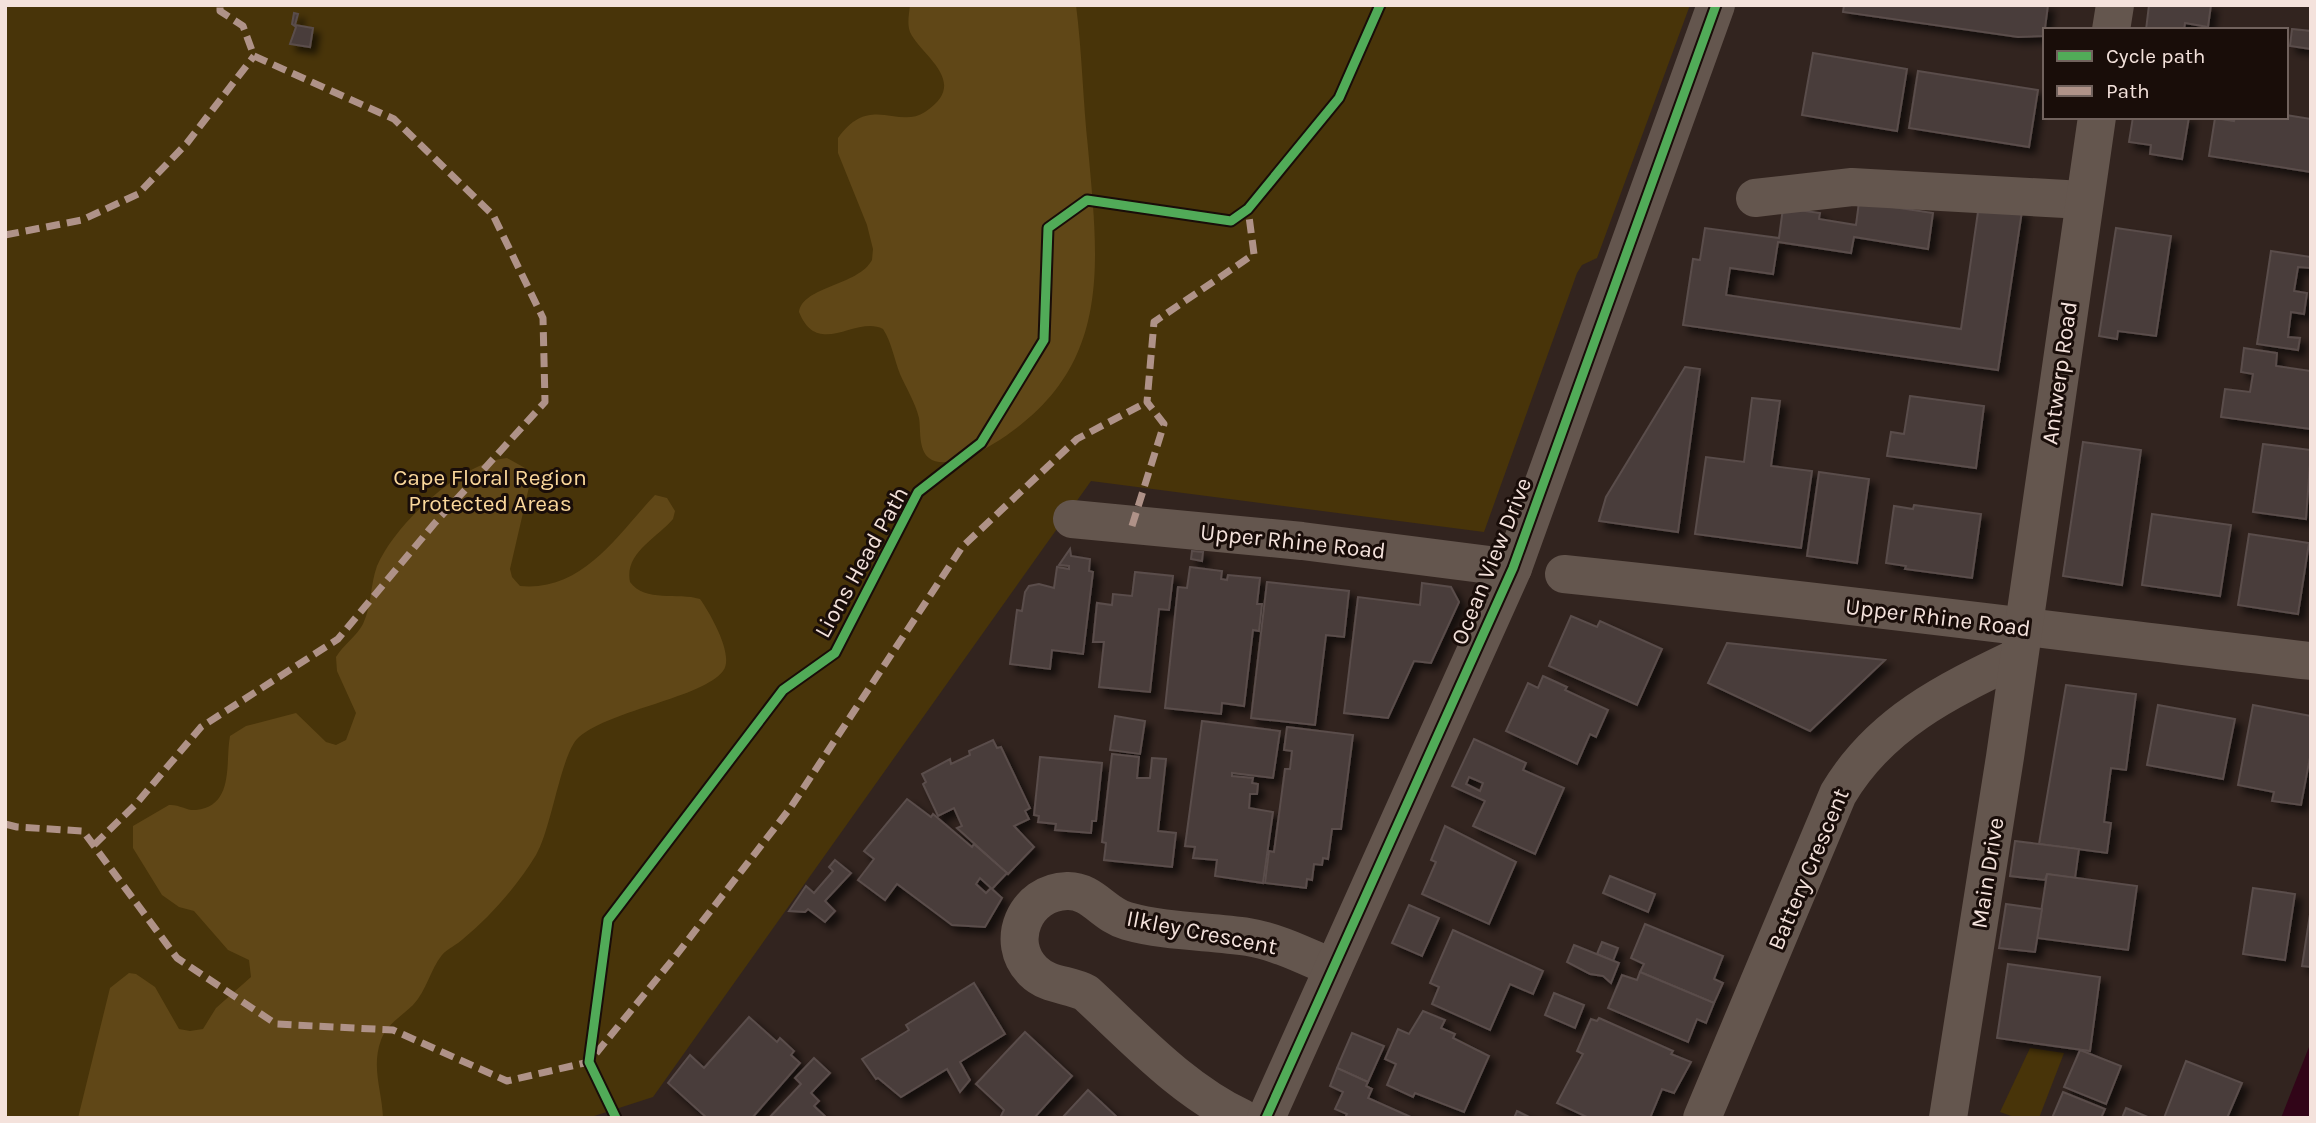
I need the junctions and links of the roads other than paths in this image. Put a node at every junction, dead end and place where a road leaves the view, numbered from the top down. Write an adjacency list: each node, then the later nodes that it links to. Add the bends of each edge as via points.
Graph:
1 (1716, 5): 8 (street, Ocean View Drive)
2 (2115, 5): 3 (street)
3 (2111, 28)
4 (2097, 119): 6 (street, Antwerp Road)
5 (1755, 198): 6 (street, via 1852,187)
6 (2083, 200): 10 (street, Antwerp Road)
7 (1072, 519): 8 (street, Upper Rhine Road, via 1302,541)
8 (1513, 568): 12 (street, Ocean View Drive)
9 (1564, 574): 10 (street, Upper Rhine Road, via 1786,597)
10 (2021, 643): 11 (street, Upper Rhine Road); 15 (street, Battery Crescent, via 1931,700 1881,738 1854,766 1838,794); 16 (street, Main Drive)
11 (2311, 660)
12 (1333, 968): 13 (street, Ilkley Crescent, via 1269,941 1125,921 1076,892 1052,893 1026,913 1019,945 1024,961 1035,973 1086,993 1187,1084); 14 (street, Ocean View Drive)
13 (1241, 1118)
14 (1266, 1118)
15 (1702, 1118)
16 (1948, 1118)

